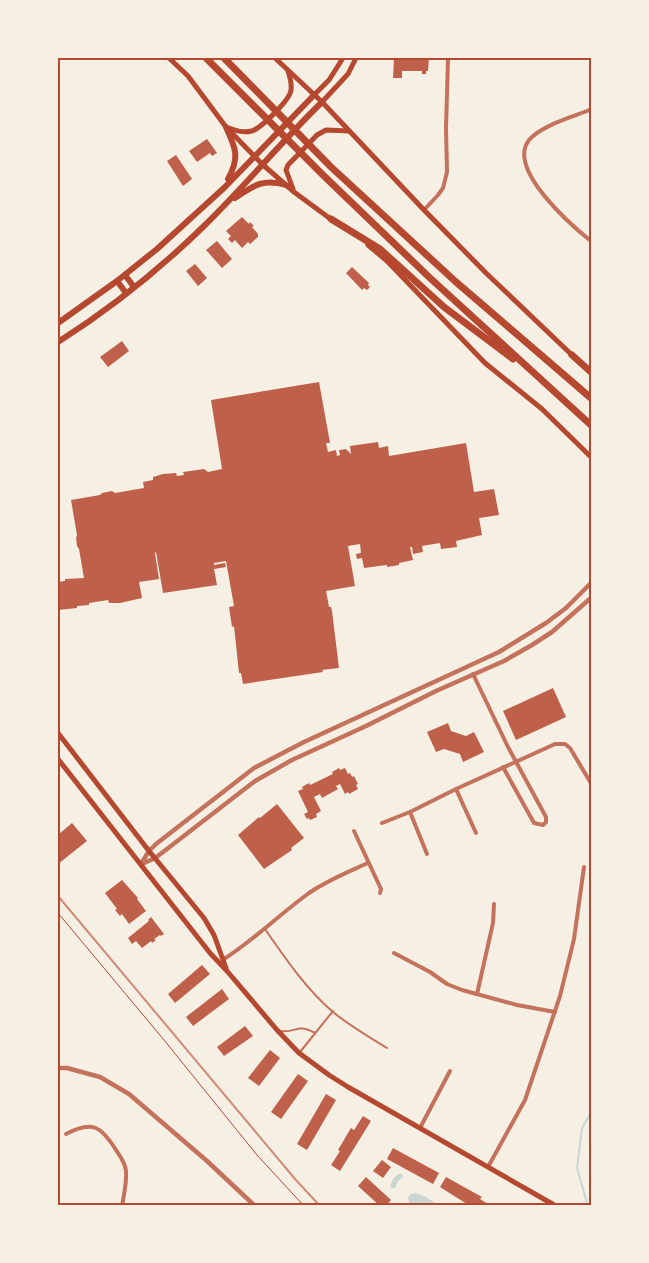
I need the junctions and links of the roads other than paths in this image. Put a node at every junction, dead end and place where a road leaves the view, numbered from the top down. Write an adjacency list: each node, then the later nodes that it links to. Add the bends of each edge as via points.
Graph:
1 (169, 58): 12 (main road, via 188,76)
2 (206, 58): 31 (highway, via 323,176)
3 (224, 58): 32 (highway, via 330,168)
4 (275, 58): 8 (main road)
5 (343, 58): 9 (main road, via 329,80)
6 (356, 58): 10 (main road, via 348,74)
7 (448, 58): 20 (street, via 447,172 438,195)
8 (287, 69): 9 (main road); 12 (main road, via 292,85 287,100 257,128 237,132)
9 (314, 95): 10 (main road); 14 (highway)
10 (322, 102): 13 (main road); 15 (highway)
11 (592, 109): 22 (street, via 540,130 529,140 524,154 530,173 549,202)
12 (226, 127): 14 (main road); 17 (highway, via 234,144 236,160)
13 (350, 131): 18 (main road, via 326,130 288,165 286,170); 20 (main road)
14 (254, 156): 15 (main road); 17 (highway)
15 (262, 164): 16 (main road); 19 (highway)
16 (286, 185): 18 (main road); 19 (highway, via 260,183)
17 (224, 186): 23 (highway, via 157,249)
18 (294, 192): 21 (main road)
19 (227, 202): 25 (highway)
20 (424, 210): 29 (main road)
21 (331, 219): 31 (highway, via 380,249 444,307); 34 (main road, via 387,261 465,344 542,409)
22 (592, 242)
23 (125, 274): 24 (highway); 25 (highway)
24 (117, 281): 26 (highway); 27 (highway)
25 (134, 287): 26 (highway)
26 (126, 293): 28 (highway)
27 (58, 324)
28 (58, 342)
29 (572, 355): 30 (highway)
30 (592, 372)
31 (547, 385): 33 (highway)
32 (592, 399)
33 (592, 426)
34 (592, 458)
35 (592, 582): 37 (street)
36 (592, 597): 38 (street)
37 (546, 624): 38 (street); 39 (street, via 499,652)
38 (552, 632): 41 (street, via 504,661)
39 (466, 666): 40 (street); 41 (street)
40 (458, 670): 42 (street); 43 (street)
41 (473, 674): 42 (street); 47 (street)
42 (462, 679): 45 (street)
43 (342, 725): 45 (street); 51 (street, via 254,768)
44 (58, 733): 58 (main road)
45 (346, 735): 53 (street, via 256,780)
46 (58, 759): 62 (main road)
47 (516, 762): 48 (street); 48 (street, via 546,817 543,825 534,823); 49 (street, via 554,744 565,744)
48 (503, 767): 50 (street)
49 (592, 785)
50 (456, 789): 54 (street); 57 (street)
51 (212, 800): 52 (street); 53 (street)
52 (204, 806): 53 (street); 58 (street)
53 (214, 812): 60 (street)
54 (410, 812): 55 (street); 59 (street)
55 (382, 823)
56 (354, 831): 61 (street)
57 (476, 833)
58 (149, 851): 60 (main road); 62 (street)
59 (427, 854)
60 (155, 858): 62 (street); 68 (main road, via 204,918)
61 (368, 863): 64 (street); 66 (street, via 331,879)
62 (141, 864): 69 (main road)
63 (584, 867): 72 (street, via 568,968)
64 (380, 893)
65 (494, 904): 70 (street, via 493,923)
66 (265, 929): 68 (street); 71 (lane, via 312,991)
67 (394, 953): 70 (street, via 447,984)
68 (224, 959): 69 (main road)
69 (227, 971): 73 (main road)
70 (476, 994): 72 (street)
71 (333, 1011): 74 (lane); 75 (lane)
72 (554, 1012): 81 (street, via 525,1100)
73 (276, 1030): 74 (lane, via 286,1032 305,1028); 76 (main road)
74 (315, 1033): 76 (lane)
75 (387, 1048)
76 (300, 1053): 79 (main road, via 348,1088)
77 (58, 1068): 83 (street, via 100,1076 129,1094)
78 (450, 1071): 79 (street)
79 (420, 1128): 81 (main road)
80 (66, 1134): 82 (street, via 76,1128 90,1126 104,1133 124,1161)
81 (488, 1167): 84 (main road)
82 (122, 1206)
83 (255, 1206)
84 (556, 1206)

